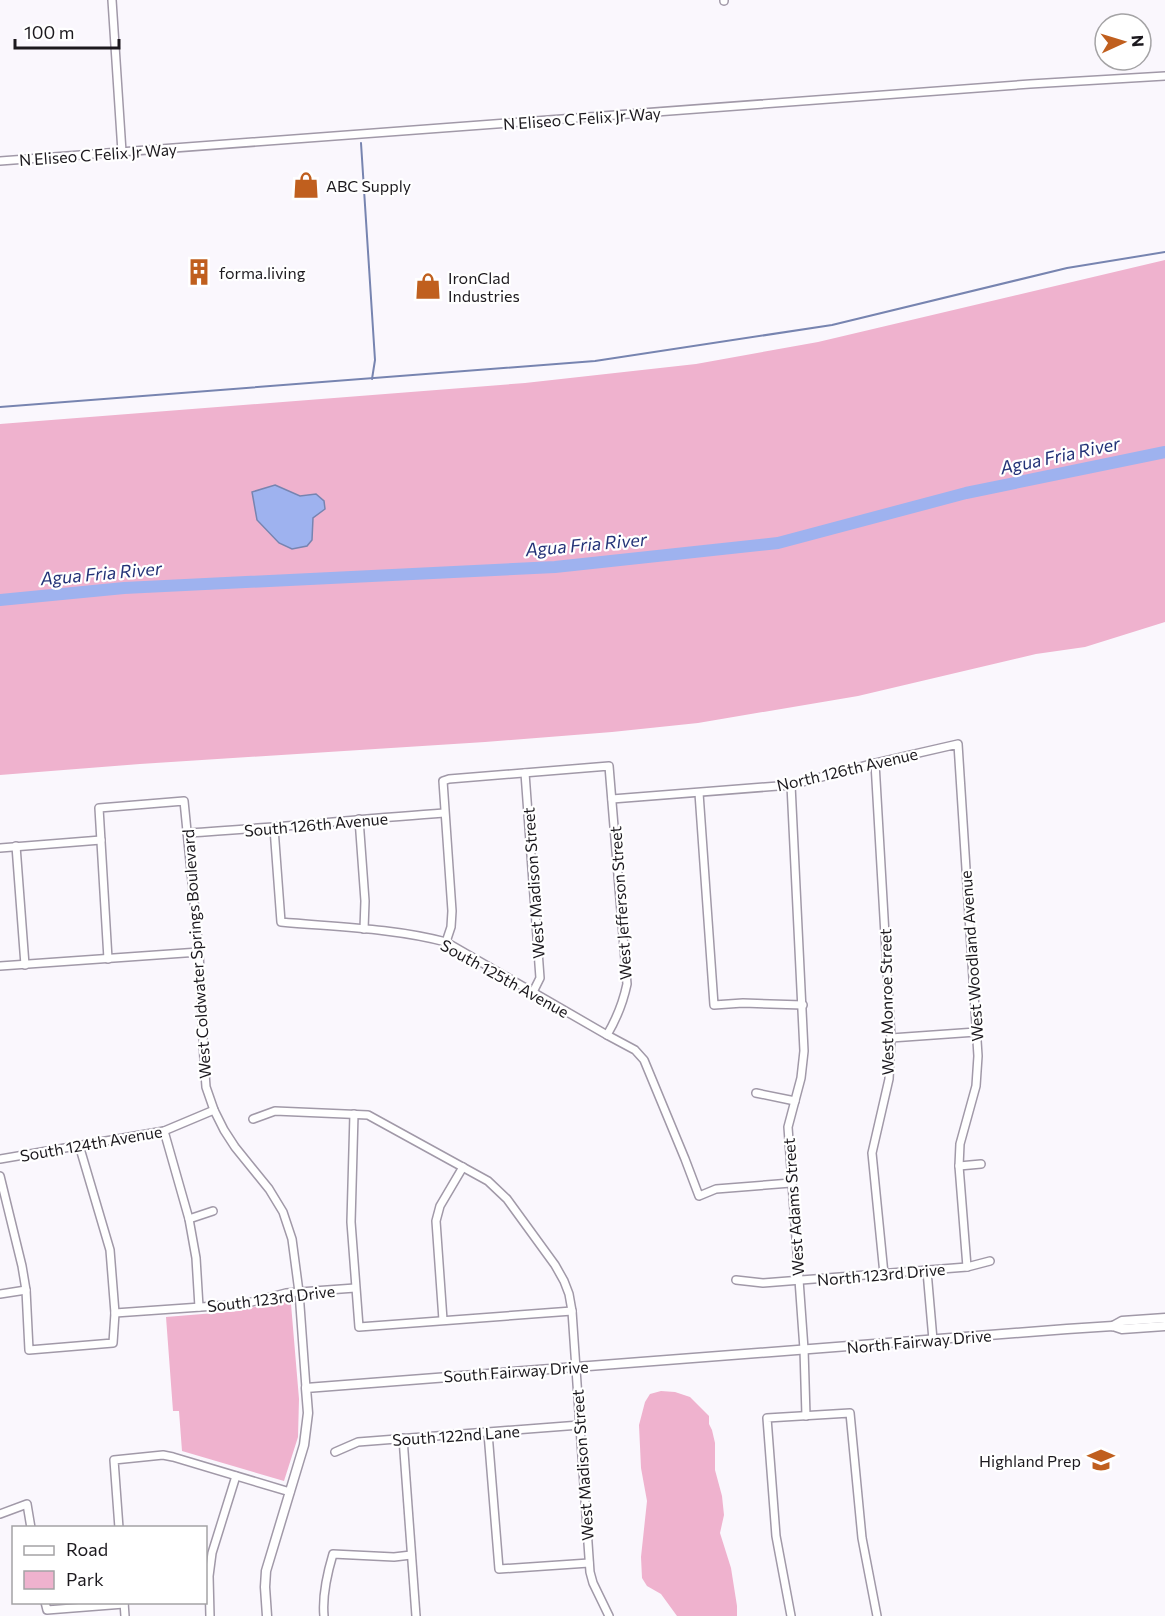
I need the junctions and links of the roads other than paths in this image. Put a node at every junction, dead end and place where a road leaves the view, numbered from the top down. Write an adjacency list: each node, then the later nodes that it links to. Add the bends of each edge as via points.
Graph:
1 (112, 0): 3 (street)
2 (1165, 76): 3 (street, N Eliseo C Felix Jr Way)
3 (122, 152): 4 (street, N Eliseo C Felix Jr Way)
4 (0, 161)
5 (958, 744): 6 (street, North 126th Avenue); 26 (street, West Woodland Avenue)
6 (875, 763): 8 (street, North 126th Avenue); 28 (street, West Monroe Street)
7 (525, 773): 10 (street, West Jefferson Street, via 609,766); 11 (street, via 443,781); 24 (street, West Madison Street, via 540,978)
8 (791, 785): 9 (street, North 126th Avenue); 25 (street, West Adams Street)
9 (699, 793): 10 (street); 25 (street, via 714,1005)
10 (612, 799): 27 (street, West Jefferson Street, via 627,984)
11 (444, 813): 12 (street, South 126th Avenue); 19 (street, via 452,911)
12 (359, 819): 13 (street, South 126th Avenue); 18 (street)
13 (274, 828): 14 (street, South 126th Avenue); 18 (street, South 125th Avenue, via 281,922)
14 (187, 833): 15 (street, West Coldwater Springs Boulevard, via 184,801 99,808); 20 (street, West Coldwater Springs Boulevard)
15 (101, 840): 16 (street); 21 (street)
16 (16, 846): 17 (street); 22 (street)
17 (0, 848)
18 (364, 929): 19 (street, South 125th Avenue)
19 (446, 942): 24 (street, South 125th Avenue)
20 (199, 952): 21 (street); 31 (street, West Coldwater Springs Boulevard, via 205,1078)
21 (108, 959): 22 (street)
22 (25, 965): 23 (street)
23 (0, 966)
24 (533, 992): 27 (street, South 125th Avenue)
25 (803, 1005): 30 (street, West Adams Street, via 804,1051)
26 (976, 1032): 28 (street); 38 (street, West Woodland Avenue, via 975,1086 960,1144)
27 (607, 1035): 41 (street, South 125th Avenue, via 635,1050 644,1060 699,1196 716,1189)
28 (891, 1038): 47 (street, West Monroe Street, via 889,1079 872,1153)
29 (756, 1094): 30 (street)
30 (795, 1101): 41 (street, West Adams Street, via 788,1127)
31 (214, 1110): 34 (street, South 124th Avenue); 52 (street, West Coldwater Springs Boulevard, via 235,1147 270,1189 283,1212 292,1239)
32 (354, 1114): 33 (street, via 275,1111); 39 (street, via 368,1115); 50 (street, via 351,1222)
33 (253, 1119)
34 (164, 1131): 35 (street, South 124th Avenue); 43 (street)
35 (78, 1145): 36 (street, South 124th Avenue); 56 (street, via 110,1250)
36 (0, 1159)
37 (981, 1164): 38 (street)
38 (959, 1166): 45 (street, West Woodland Avenue)
39 (463, 1167): 55 (street, via 488,1181 507,1199 555,1265 569,1294); 58 (street, via 440,1206 436,1221)
40 (0, 1176): 51 (street)
41 (791, 1183): 49 (street, West Adams Street)
42 (213, 1211): 43 (street)
43 (189, 1220): 54 (street)
44 (990, 1261): 45 (street, North 123rd Drive)
45 (967, 1267): 46 (street, North 123rd Drive)
46 (927, 1270): 47 (street, North 123rd Drive); 61 (street)
47 (884, 1274): 49 (street, North 123rd Drive)
48 (736, 1280): 49 (street, North 123rd Drive)
49 (798, 1281): 62 (street, West Adams Street)
50 (355, 1288): 52 (street, South 123rd Drive); 58 (street, via 359,1327)
51 (26, 1290): 53 (street); 56 (street, via 29,1350 113,1343)
52 (299, 1292): 54 (street, South 123rd Drive, via 244,1304); 65 (street, West Coldwater Springs Boulevard)
53 (0, 1294)
54 (199, 1307): 56 (street, South 123rd Drive)
55 (572, 1311): 58 (street); 64 (street, West Madison Street)
56 (115, 1313)
57 (1165, 1318): 59 (street, North Fairway Drive, via 1122,1321)
58 (444, 1320)
59 (1113, 1326): 60 (street, North Fairway Drive); 61 (street, North Fairway Drive)
60 (1165, 1326)
61 (933, 1340): 62 (street, North Fairway Drive)
62 (804, 1350): 63 (street, North Fairway Drive); 66 (street, West Adams Street)
63 (725, 1355): 64 (street, South Fairway Drive)
64 (575, 1367): 65 (street, South Fairway Drive); 67 (street, West Madison Street)
65 (306, 1388): 72 (street, West Coldwater Springs Boulevard, via 306,1437)
66 (806, 1416): 85 (street, via 767,1418 776,1536); 86 (street, via 850,1413 862,1538)
67 (580, 1425): 68 (street, South 122nd Lane); 77 (street, West Madison Street)
68 (488, 1433): 69 (street, South 122nd Lane); 77 (street, via 499,1569)
69 (403, 1438): 70 (street, South 122nd Lane, via 358,1442); 76 (street)
70 (335, 1452)
71 (236, 1476): 72 (street); 75 (street, via 163,1455 114,1460); 80 (street, via 212,1553)
72 (290, 1492): 81 (street, West Coldwater Springs Boulevard, via 266,1571)
73 (0, 1514): 74 (street, via 27,1504)
74 (31, 1526)
75 (119, 1526)
76 (411, 1555): 82 (street, via 333,1554 327,1574); 83 (street)
77 (589, 1563): 84 (street, West Madison Street, via 593,1583)
78 (98, 1604): 79 (street)
79 (46, 1606)
80 (210, 1616)
81 (267, 1616)
82 (324, 1616)
83 (416, 1616)
84 (609, 1616)
85 (791, 1616)
86 (877, 1616)

